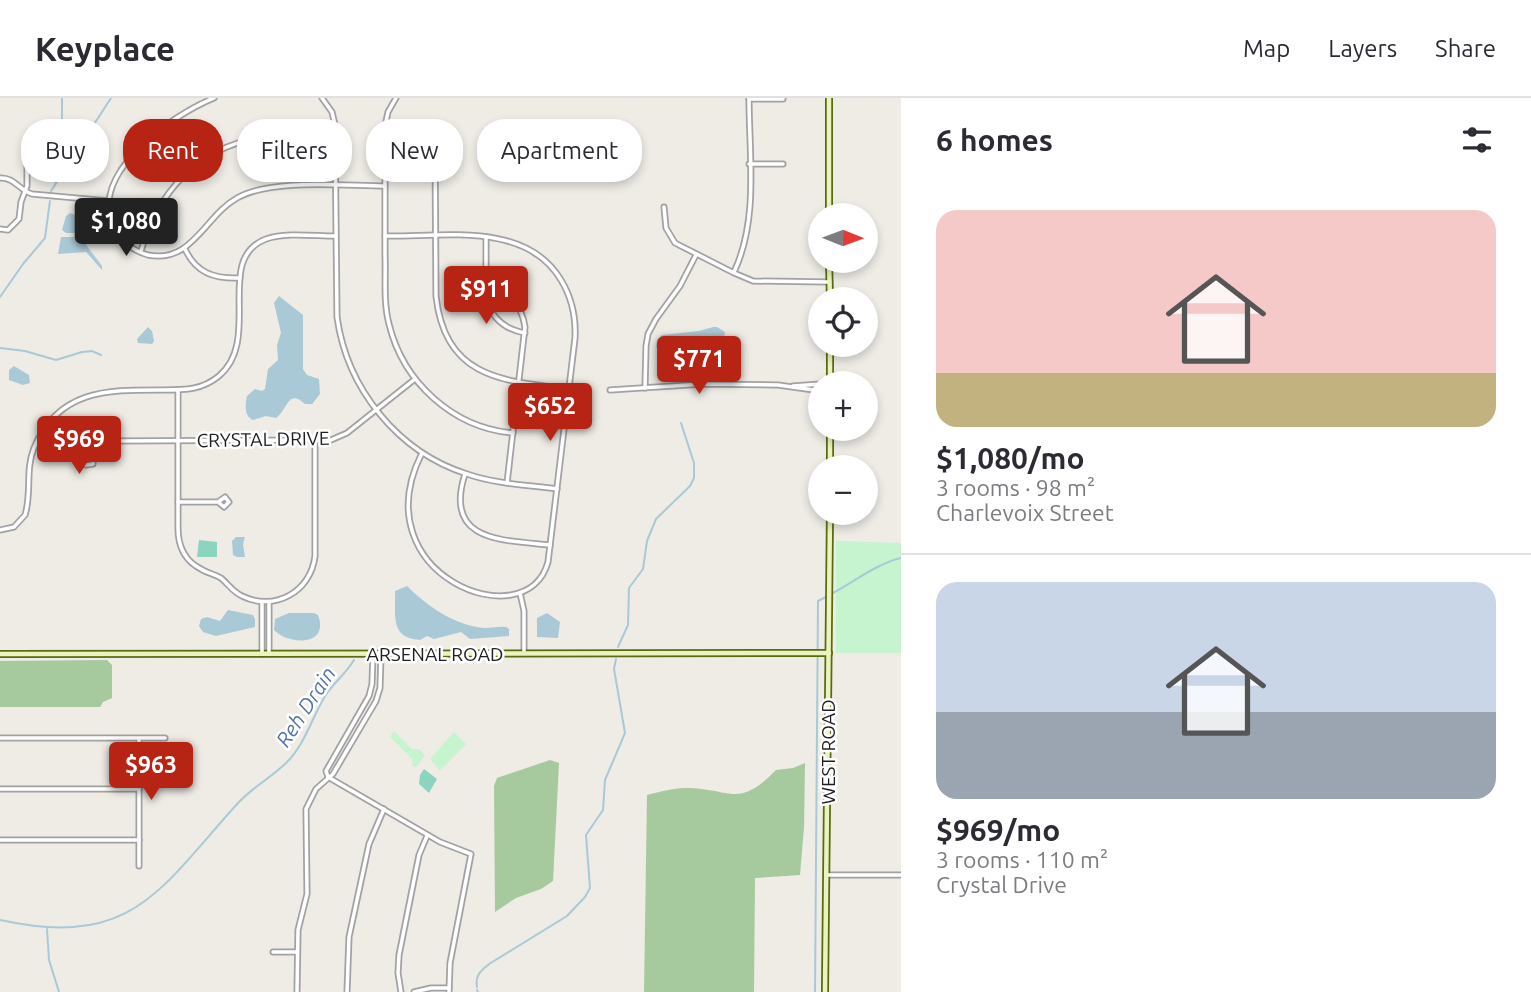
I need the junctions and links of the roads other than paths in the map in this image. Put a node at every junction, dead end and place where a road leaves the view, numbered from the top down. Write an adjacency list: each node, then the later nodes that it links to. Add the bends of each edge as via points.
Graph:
1 (196, 98): 8 (street)
2 (214, 98): 8 (street)
3 (323, 98): 9 (street)
4 (396, 98): 10 (street)
5 (749, 98): 7 (street); 12 (street)
6 (829, 98): 23 (street)
7 (783, 99)
8 (199, 104): 22 (street, via 141,147 114,183)
9 (334, 119)
10 (387, 119)
11 (237, 143): 31 (street, via 188,171 166,195)
12 (749, 164): 13 (street); 33 (street, via 750,216)
13 (783, 164)
14 (0, 178): 21 (street, via 11,179)
15 (27, 182): 21 (street)
16 (335, 182): 19 (street)
17 (385, 182): 20 (street)
18 (436, 182): 28 (street)
19 (335, 186): 20 (street); 26 (street); 30 (street, via 276,186 245,194 221,209)
20 (385, 186): 27 (street)
21 (25, 192): 22 (street); 25 (street, via 18,221 8,230)
22 (109, 201): 31 (street, via 116,231)
23 (829, 203)
24 (664, 207): 32 (street, via 669,235)
25 (0, 229)
26 (335, 236): 35 (street, via 266,239 246,256); 49 (street, via 335,305 341,339 354,374)
27 (385, 236): 28 (street); 40 (street, via 388,321)
28 (436, 236): 29 (street); 41 (street, via 436,300 448,337 478,369)
29 (486, 237): 37 (street); 45 (street, via 530,249 563,283 575,317)
30 (185, 248): 31 (street, via 165,256); 35 (street, via 203,272 218,278)
31 (141, 252)
32 (696, 255): 33 (street); 44 (street, via 648,334)
33 (734, 273): 36 (street, via 760,281)
34 (830, 273): 36 (street)
35 (240, 278): 46 (street, via 239,339 232,360 206,384)
36 (830, 282): 38 (street)
37 (486, 287): 39 (street, via 515,302 524,318); 39 (street, via 487,302 496,319)
38 (830, 287)
39 (525, 333): 41 (street)
40 (415, 379): 49 (street, CRYSTAL DRIVE); 50 (street, via 464,419)
41 (519, 383): 45 (street); 50 (street)
42 (808, 385): 43 (street)
43 (791, 386): 44 (street, via 678,384); 48 (street)
44 (645, 388): 47 (street)
45 (569, 389): 57 (street)
46 (178, 390): 51 (street); 61 (street, via 100,392 61,411 32,453 24,517 14,527)
47 (610, 390)
48 (808, 390)
49 (376, 410): 52 (street, CRYSTAL DRIVE, via 342,436); 54 (street)
50 (513, 433): 56 (street)
51 (178, 440): 52 (street, CRYSTAL DRIVE); 53 (street, CRYSTAL DRIVE, via 113,441); 58 (street)
52 (315, 440): 65 (street, via 314,566 297,590)
53 (94, 449): 53 (street, via 84,459 86,466 93,464)
54 (422, 453): 55 (street); 63 (street, via 407,503 410,527 422,553 438,572 465,589 488,595)
55 (465, 474): 56 (street); 62 (street, via 460,502 472,528 492,538)
56 (507, 483): 57 (street)
57 (557, 489): 62 (street)
58 (178, 502): 59 (street); 64 (street, via 178,537 190,561 218,576 238,594)
59 (218, 502)
60 (830, 525): 67 (street, WEST ROAD)
61 (0, 530)
62 (550, 545): 63 (street, via 543,575)
63 (520, 593): 66 (street)
64 (262, 602): 65 (street); 69 (street)
65 (269, 602): 70 (street)
66 (524, 653): 67 (street, ARSENAL ROAD); 72 (street, ARSENAL ROAD)
67 (829, 653): 88 (street, WEST ROAD)
68 (0, 654): 69 (street, ARSENAL ROAD)
69 (262, 654): 70 (street, ARSENAL ROAD)
70 (269, 654): 71 (street, ARSENAL ROAD)
71 (373, 654): 72 (street, ARSENAL ROAD); 73 (street, via 371,690)
72 (381, 654): 74 (street, via 379,695)
73 (361, 712): 74 (street); 78 (street)
74 (368, 716): 79 (street)
75 (0, 738): 76 (street)
76 (139, 738): 77 (street); 82 (street)
77 (165, 738)
78 (343, 743): 79 (street); 80 (street)
79 (349, 747): 80 (street)
80 (328, 777): 83 (street); 91 (street, via 312,795 305,813 307,894 298,925)
81 (0, 789): 82 (street)
82 (139, 789): 86 (street)
83 (384, 809): 84 (street); 94 (street, via 369,844 351,929)
84 (427, 836): 92 (street, via 471,854); 95 (street, via 399,955)
85 (0, 839): 86 (street)
86 (139, 840): 87 (street)
87 (139, 866)
88 (827, 875): 89 (street); 97 (street, WEST ROAD)
89 (901, 875)
90 (273, 952): 91 (street)
91 (297, 952): 93 (street)
92 (449, 990): 96 (street)
93 (297, 992)
94 (347, 992)
95 (401, 992)
96 (414, 992)
97 (825, 992)

